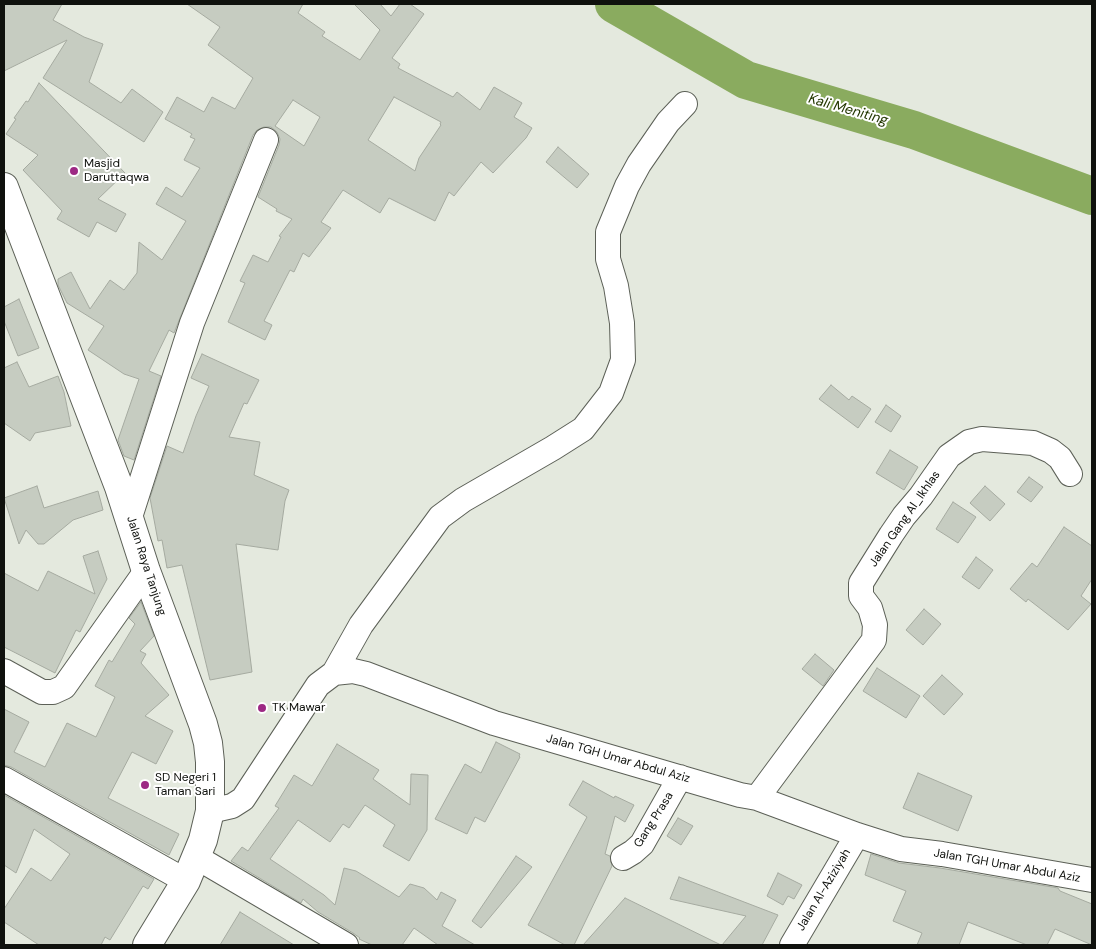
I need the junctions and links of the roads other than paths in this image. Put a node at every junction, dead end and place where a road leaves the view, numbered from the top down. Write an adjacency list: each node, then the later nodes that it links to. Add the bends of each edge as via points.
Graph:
1 (685, 104): 8 (street, via 668,122 639,164 608,232 608,259 622,323 623,360 611,393 583,428 440,517 361,625)
2 (266, 140): 5 (street, via 192,323)
3 (4, 187): 5 (main road, Jalan Raya Tanjung)
4 (1070, 474): 11 (street, Jalan Gang Al_Ikhlas, via 1051,451 1022,442 975,440 949,456 904,516 861,583 861,596 870,608 875,625 874,640)
5 (130, 517): 6 (main road, Jalan Raya Tanjung)
6 (146, 571): 7 (street, via 64,687 42,692); 12 (main road, Jalan Raya Tanjung, via 203,724 210,762)
7 (4, 671)
8 (334, 673): 9 (street, Jalan TGH Umar Abdul Aziz, via 360,672 494,723); 12 (street, via 314,690 243,799 232,806)
9 (680, 777): 11 (street, Jalan TGH Umar Abdul Aziz); 14 (street, Gang Prasa, via 642,844)
10 (4, 779): 15 (street)
11 (757, 798): 13 (street, Jalan TGH Umar Abdul Aziz)
12 (210, 811): 15 (main road, Jalan Raya Tanjung, via 204,840)
13 (857, 835): 16 (street, Jalan TGH Umar Abdul Aziz, via 900,848); 19 (street, Jalan Al-Aziziyah)
14 (623, 858)
15 (191, 869): 17 (main road, Jalan Raya Tanjung); 18 (street)
16 (1092, 880)
17 (147, 945)
18 (346, 945)
19 (792, 945)

